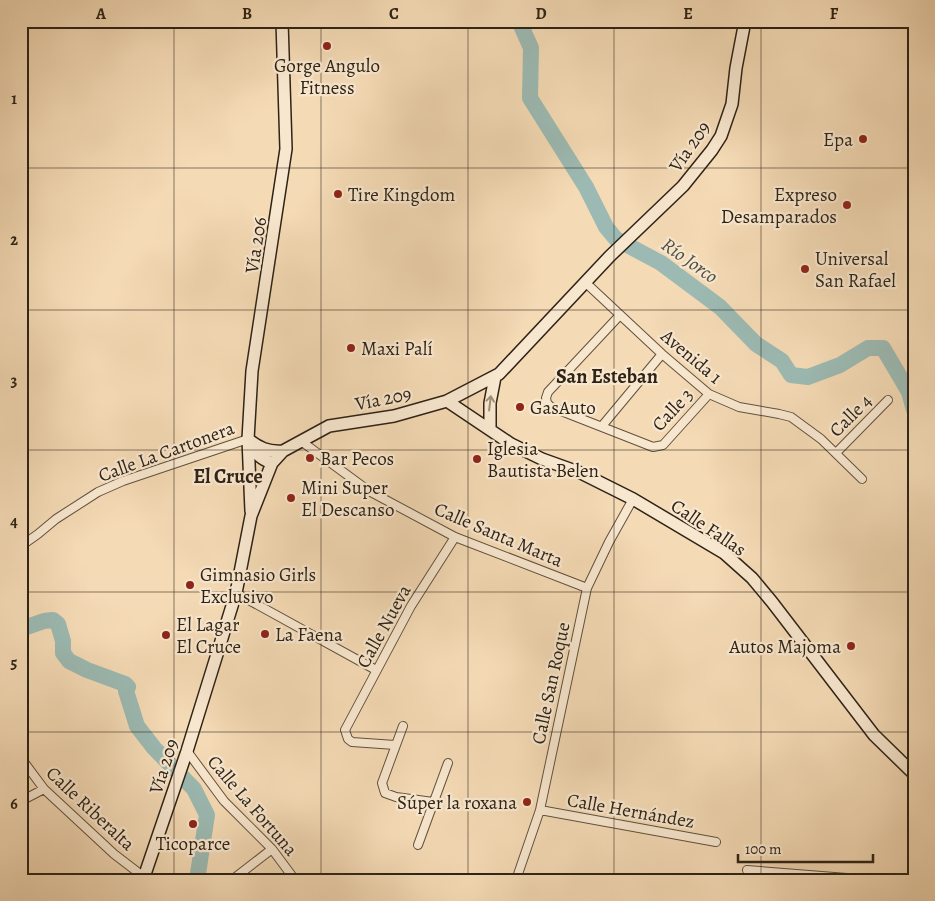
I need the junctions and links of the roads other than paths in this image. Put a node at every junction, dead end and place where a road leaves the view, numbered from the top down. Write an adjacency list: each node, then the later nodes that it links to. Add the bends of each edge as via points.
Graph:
1 (282, 21): 12 (main road, Vía 206, via 286,150 252,371)
2 (745, 21): 3 (main road, Vía 209, via 732,104 721,136 683,186)
3 (586, 283): 4 (street, Avenida 1); 6 (main road, Vía 209)
4 (620, 315): 5 (street, Avenida 1); 10 (street, via 548,392 546,398 551,407)
5 (662, 354): 7 (street, Avenida 1); 10 (street)
6 (495, 377): 9 (main road, Vía 209); 11 (main road, one-way to 6)
7 (709, 394): 10 (street, Calle 3, via 663,445 653,447); 15 (street, Avenida 1, via 738,407 791,417)
8 (888, 400): 15 (street, Calle 4)
9 (447, 401): 11 (main road, Calle Fallas); 13 (main road, Vía 209, via 394,416 329,426)
10 (602, 426)
11 (490, 429): 18 (main road, Calle Fallas, via 542,459 581,473)
12 (248, 438): 14 (main road, via 263,449); 16 (main road, via 256,454); 19 (main road, Vía 206); 21 (street, Calle La Cartonera, via 98,492)
13 (300, 440): 14 (main road, Vía 209); 20 (street, Calle Santa Marta, via 369,491)
14 (283, 451): 16 (main road, Vía 209)
15 (836, 453): 17 (street, Avenida 1)
16 (272, 463): 19 (main road, Vía 209)
17 (862, 479)
18 (633, 499): 22 (street, Calle San Roque); 30 (main road, Calle Fallas, via 724,553 752,578 874,735)
19 (251, 516): 23 (main road, Vía 209)
20 (455, 537): 22 (street, Calle Santa Marta); 24 (street, Calle Nueva, via 411,606)
21 (22, 546)
22 (587, 588): 35 (street, Calle San Roque)
23 (236, 593): 24 (street); 27 (main road, Vía 209)
24 (376, 670): 26 (street, Calle Nueva, via 345,734 352,742)
25 (403, 726): 26 (street)
26 (395, 745): 34 (street, via 382,783 385,793)
27 (186, 754): 38 (street, Calle La Fortuna, via 224,800); 40 (main road, Vía 209)
28 (21, 758): 32 (street, Calle Riberalta)
29 (448, 763): 34 (street)
30 (909, 764): 31 (main road, Calle Fallas)
31 (914, 774)
32 (44, 789): 33 (street); 40 (street, Calle Riberalta)
33 (21, 801)
34 (433, 802): 37 (street)
35 (540, 810): 36 (street, Calle Hernández); 43 (street, Calle San Roque)
36 (716, 842)
37 (418, 845)
38 (272, 849): 41 (street); 42 (street, Calle La Fortuna)
39 (747, 870): 44 (street)
40 (144, 878)
41 (232, 880)
42 (295, 880)
43 (516, 880)
44 (872, 880)

